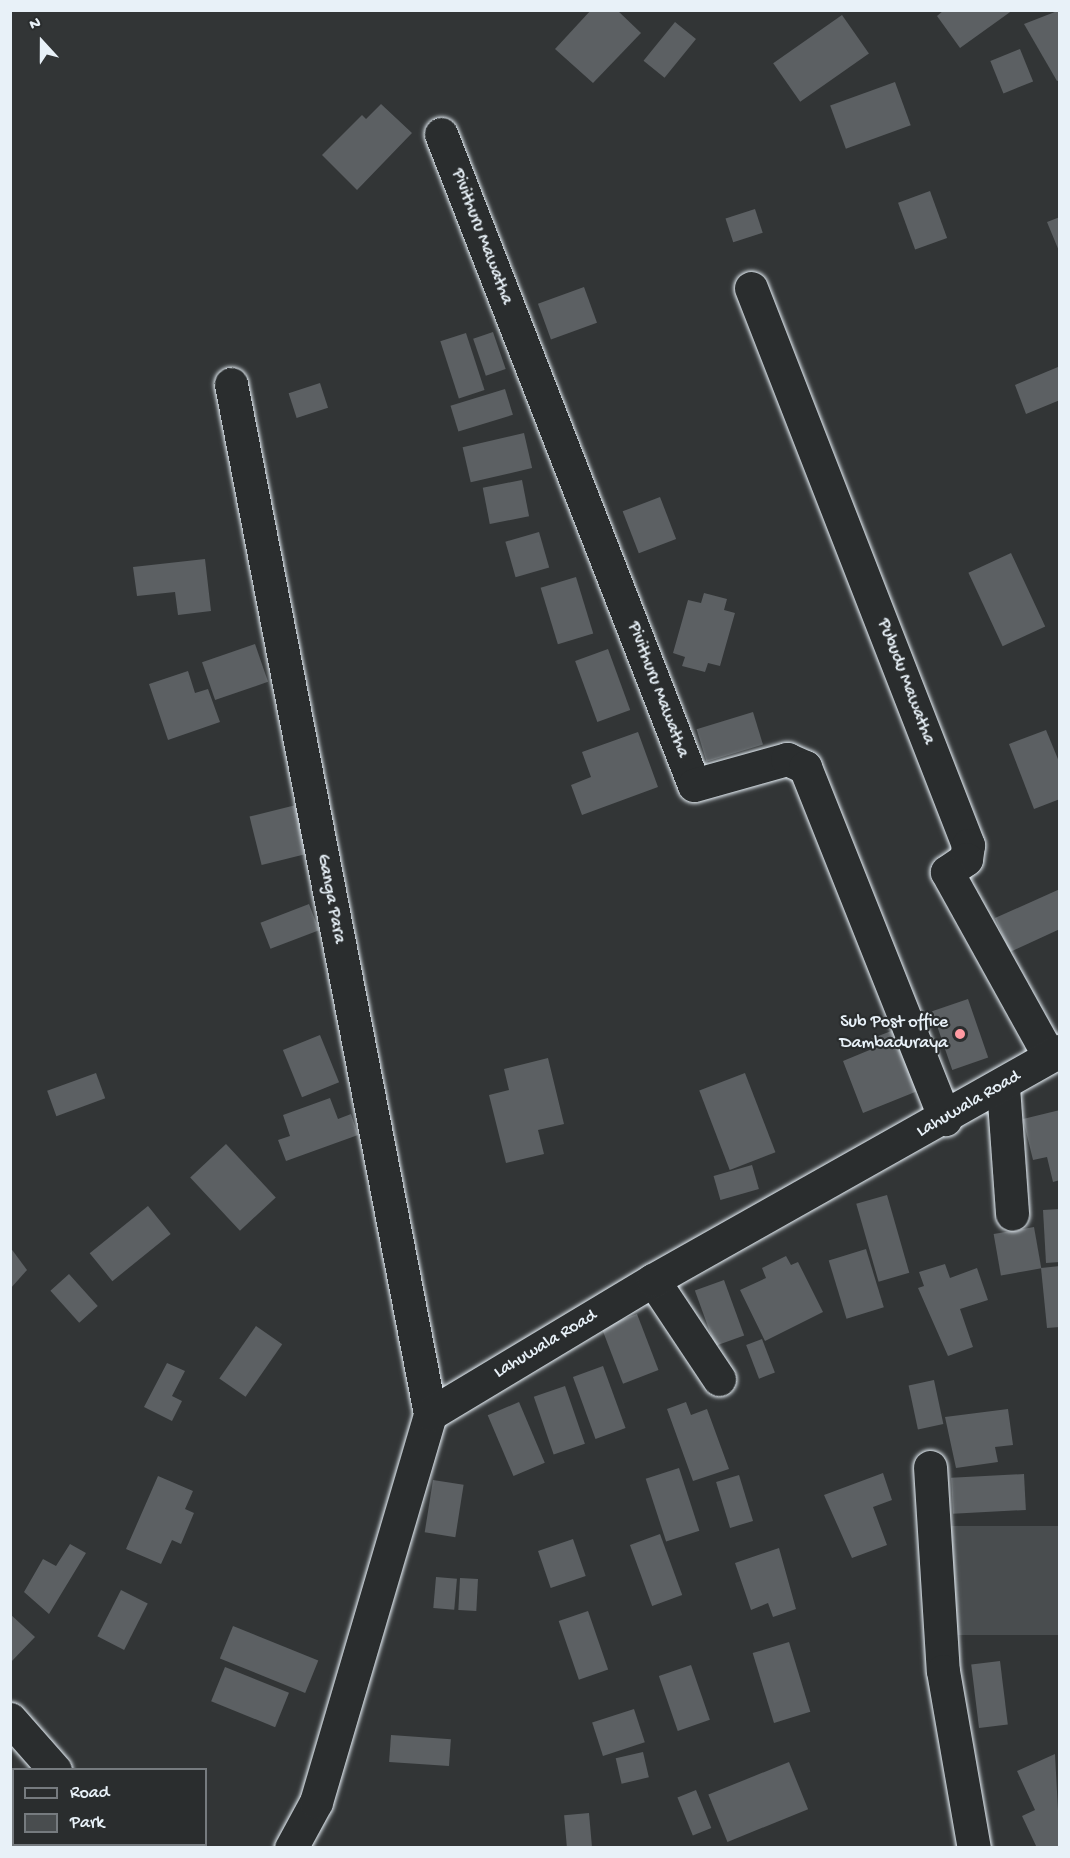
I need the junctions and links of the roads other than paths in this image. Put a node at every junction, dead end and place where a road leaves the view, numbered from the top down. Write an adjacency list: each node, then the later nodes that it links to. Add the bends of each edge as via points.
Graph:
1 (441, 134): 6 (street, Pivithuru Mawatha, via 694,785 787,759 805,767)
2 (751, 288): 4 (street, Pubudu Mawatha, via 968,845 966,859 947,872)
3 (231, 384): 10 (street, Ganga Para)
4 (1054, 1054): 5 (street, Lahuwala Road)
5 (1003, 1087): 6 (street, Lahuwala Road); 7 (street)
6 (945, 1119): 8 (street, Lahuwala Road)
7 (1012, 1214)
8 (653, 1281): 9 (street); 10 (street, Lahuwala Road)
9 (719, 1379)
10 (430, 1414): 14 (street, via 316,1802)
11 (930, 1467): 15 (street, via 943,1671)
12 (10, 1719): 13 (street)
13 (53, 1768)
14 (291, 1848)
15 (975, 1848)

